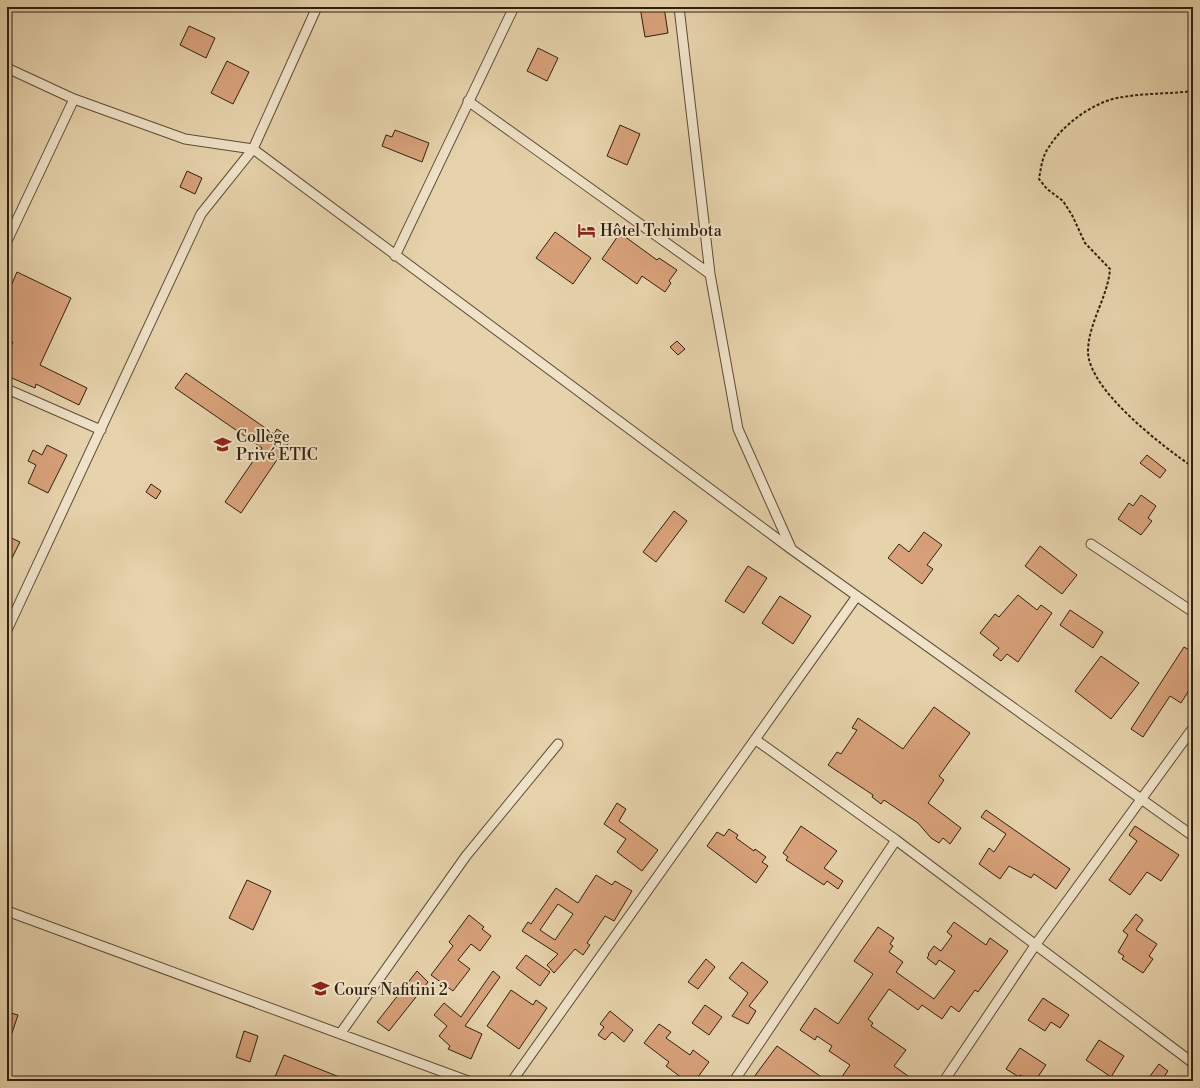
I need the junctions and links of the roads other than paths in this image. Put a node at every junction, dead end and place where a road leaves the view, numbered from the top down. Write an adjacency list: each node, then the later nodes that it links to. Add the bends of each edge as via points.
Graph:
1 (316, 7): 7 (street)
2 (514, 7): 6 (street)
3 (679, 7): 10 (street)
4 (7, 68): 5 (street)
5 (74, 99): 7 (street, via 185,139); 8 (street)
6 (468, 101): 9 (street); 10 (street)
7 (253, 149): 9 (street); 12 (street, via 201,214)
8 (7, 241)
9 (395, 256): 14 (street)
10 (710, 274): 14 (street, via 738,429)
11 (7, 389): 12 (street)
12 (101, 430): 17 (street)
13 (1091, 544): 16 (street)
14 (791, 549): 15 (street)
15 (857, 596): 19 (street); 21 (street)
16 (1193, 612)
17 (7, 630)
18 (1193, 728): 21 (street)
19 (756, 740): 23 (street); 29 (street)
20 (558, 744): 26 (street, via 466,856)
21 (1141, 798): 22 (street); 25 (street)
22 (1193, 836)
23 (896, 840): 25 (street); 30 (street)
24 (7, 911): 26 (street)
25 (1036, 944): 27 (street); 31 (street)
26 (340, 1034): 28 (street)
27 (1193, 1063)
28 (468, 1081)
29 (512, 1081)
30 (734, 1081)
31 (944, 1081)

